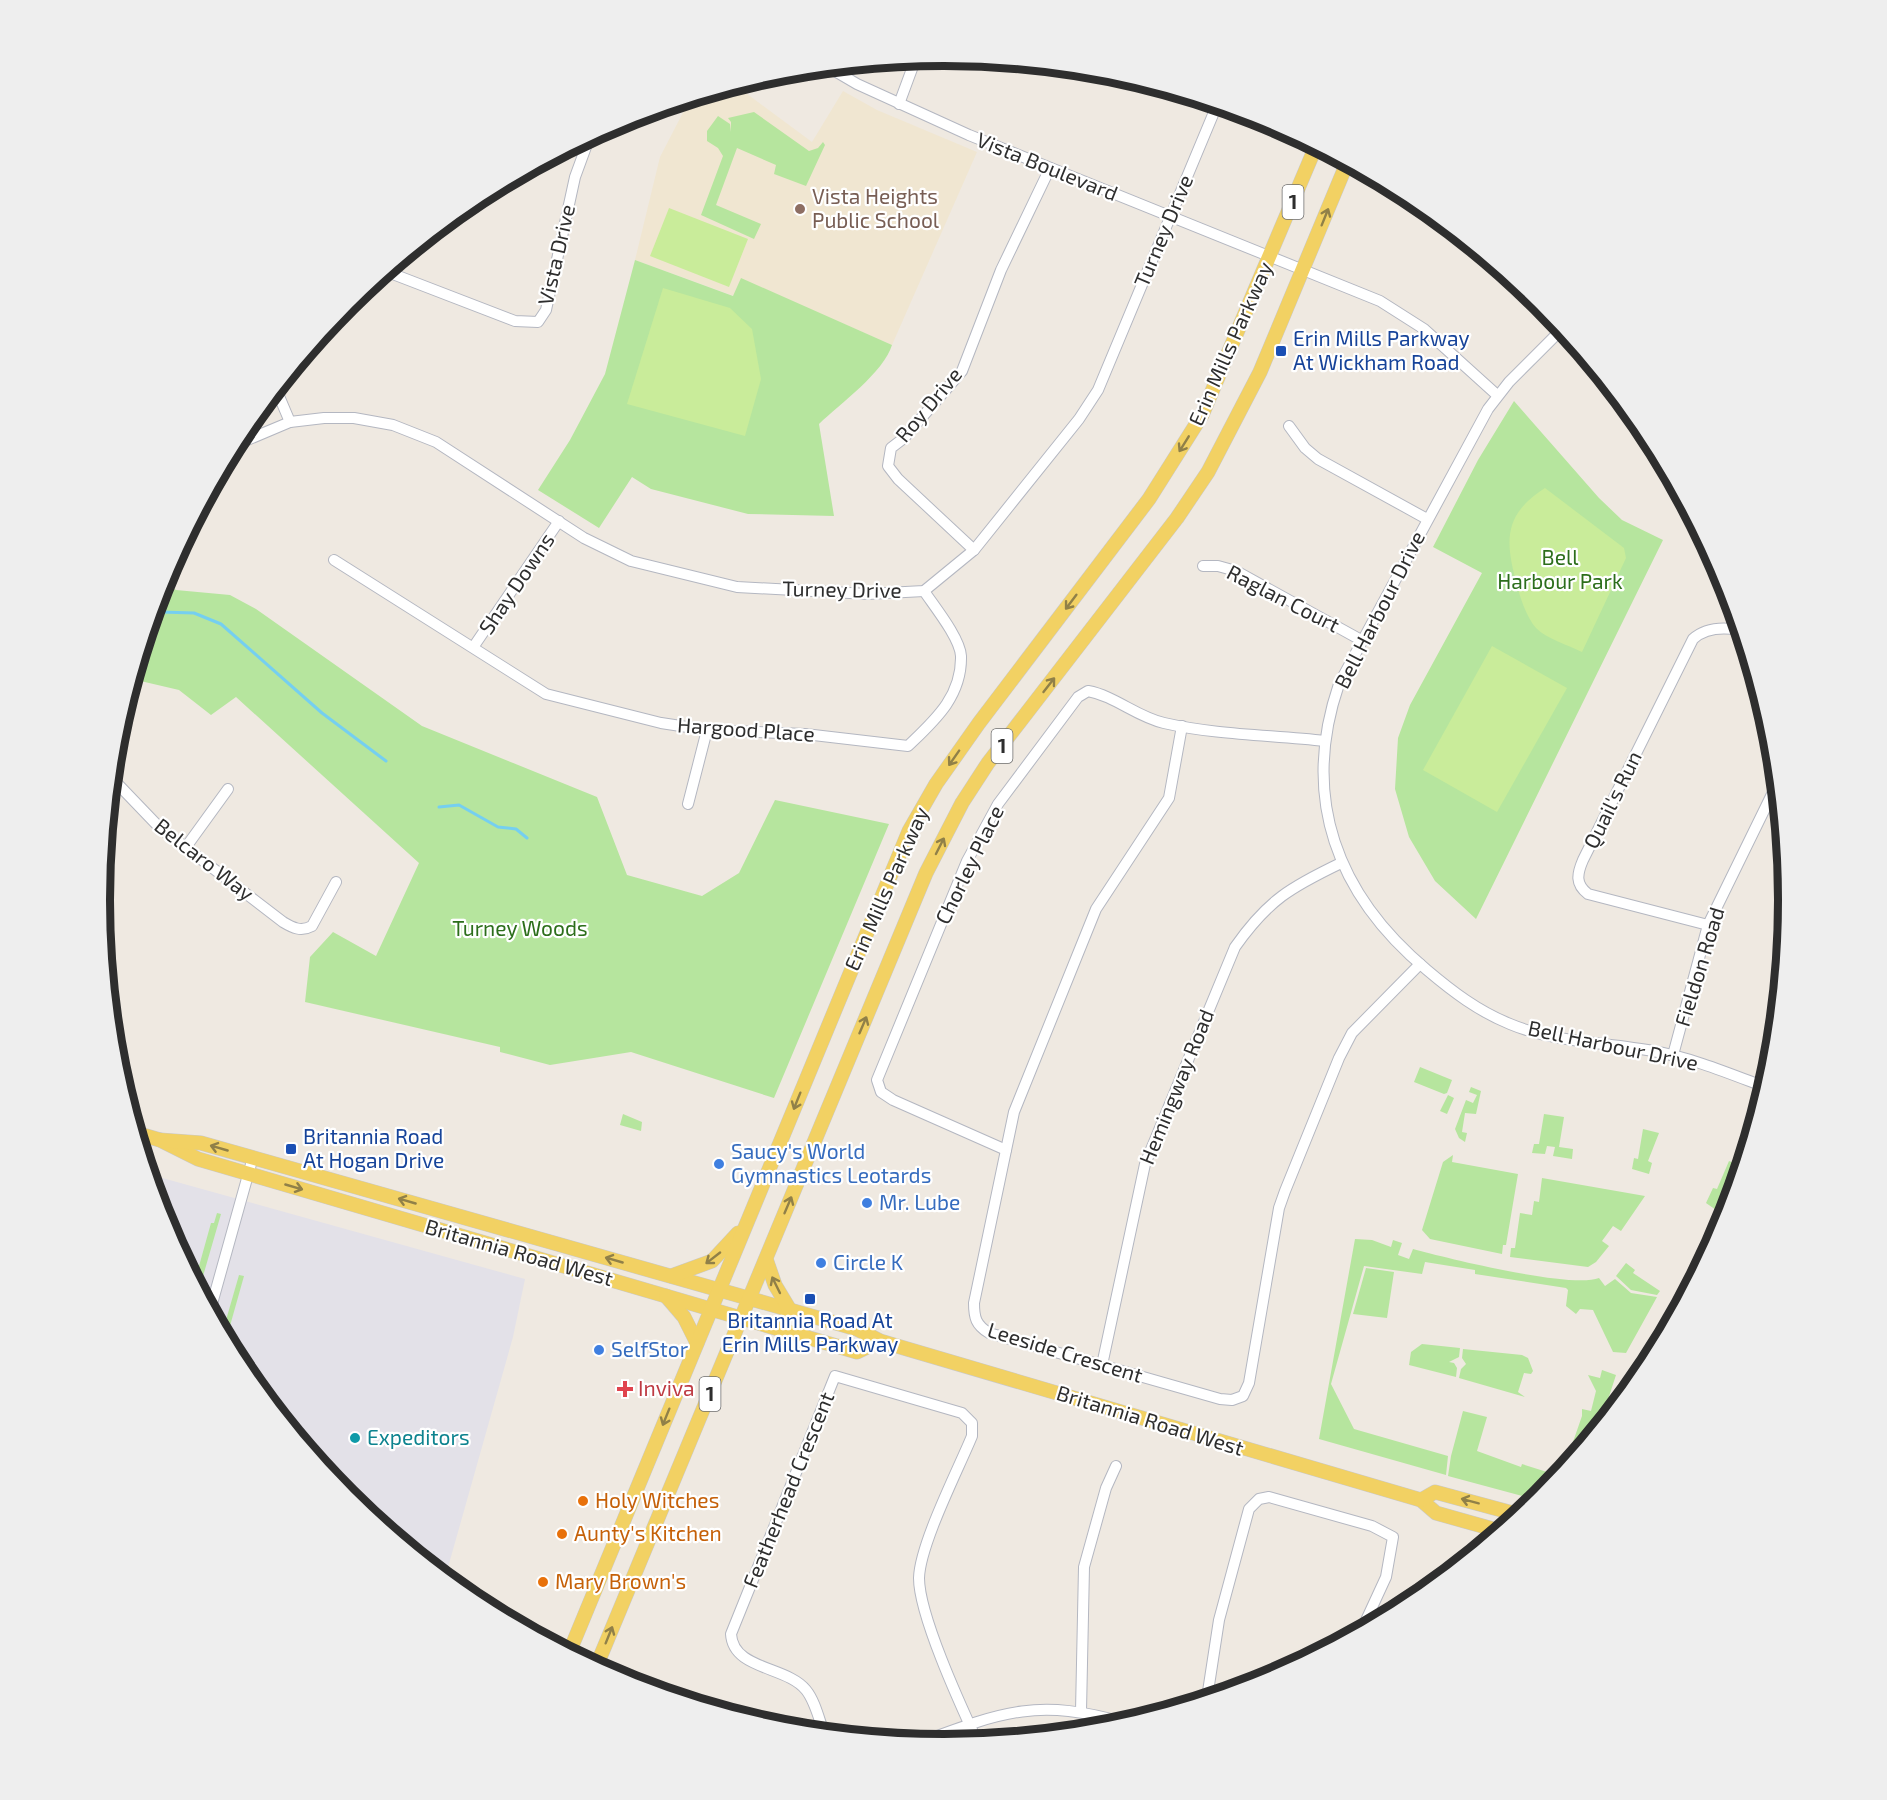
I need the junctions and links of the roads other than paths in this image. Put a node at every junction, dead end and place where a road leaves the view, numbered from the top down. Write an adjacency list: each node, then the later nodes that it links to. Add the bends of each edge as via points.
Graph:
1 (913, 67): 3 (street)
2 (839, 73): 3 (street, Vista Boulevard)
3 (899, 104): 7 (street, Vista Boulevard)
4 (1215, 111): 9 (street, Turney Drive)
5 (586, 147): 12 (street, Vista Drive, via 575,177 546,310 538,322 515,321)
6 (1313, 153): 10 (main road, Erin Mills Parkway / 1)
7 (1050, 168): 9 (street, Vista Boulevard); 21 (street, Roy Drive, via 1001,270 962,371 891,448 887,460 898,479)
8 (1344, 169): 11 (main road, Erin Mills Parkway / 1, one-way to 8)
9 (1171, 218): 10 (street, Vista Boulevard); 21 (street, Turney Drive, via 1098,390)
10 (1271, 258): 11 (street, Vista Boulevard); 47 (main road, Erin Mills Parkway / 1, one-way to 47, via 1202,416 1149,499 979,723 909,831)
11 (1304, 271): 14 (street, Vista Boulevard, via 1403,313); 48 (main road, Erin Mills Parkway / 1, one-way to 11, via 926,873 962,803 1208,472 1260,372)
12 (393, 274)
13 (1556, 335): 14 (street, Bell Harbour Drive)
14 (1497, 395): 19 (street, Bell Harbour Drive)
15 (279, 396): 16 (street)
16 (290, 422): 18 (street, Turney Drive); 20 (street, Turney Drive, via 354,418 393,425 436,442)
17 (1289, 426): 19 (street, via 1318,459)
18 (248, 439)
19 (1427, 519): 26 (street, Bell Harbour Drive)
20 (559, 521): 24 (street, Turney Drive, via 605,550 632,561 737,587 868,594); 27 (street, Shay Downs)
21 (974, 550): 24 (street, Turney Drive)
22 (334, 560): 27 (street, Hargood Place)
23 (1203, 566): 26 (street, Raglan Court, via 1236,571)
24 (924, 591): 29 (street, Hargood Place, via 948,626 961,655 950,703 908,746 805,734)
25 (1732, 629): 38 (street, Quail's Run, via 1714,628 1693,639 1577,879 1588,894)
26 (1361, 640): 30 (street, Bell Harbour Drive, via 1339,684)
27 (474, 646): 29 (street, Hargood Place, via 546,694 661,723)
28 (1182, 726): 30 (street, Chorley Place); 44 (street, Leeside Crescent, via 1169,798 1096,909 1021,1095); 44 (street, Chorley Place, via 1150,719 1100,693 1088,691 1078,697 981,833 897,1026 877,1080 882,1092 893,1101)
29 (707, 730): 34 (street)
30 (1325, 741): 36 (street, Bell Harbour Drive, via 1325,809)
31 (118, 784): 35 (street, Belcaro Way, via 159,827)
32 (228, 789): 35 (street)
33 (1771, 797): 38 (street, Fieldon Road)
34 (688, 804)
35 (186, 847): 37 (street, Belcaro Way, via 296,929 305,930 317,920)
36 (1341, 863): 39 (street, Bell Harbour Drive, via 1373,916); 59 (street, Hemingway Road, via 1295,884 1273,901 1235,947 1145,1164)
37 (336, 882)
38 (1708, 925): 40 (street, Fieldon Road)
39 (1420, 964): 40 (street, Bell Harbour Drive, via 1459,997 1511,1025 1538,1034); 59 (street, Leeside Crescent, via 1353,1033 1321,1102 1279,1208 1249,1383 1243,1396 1220,1399)
40 (1673, 1055): 41 (street, Bell Harbour Drive)
41 (1756, 1084)
42 (144, 1135): 43 (main road, Britannia Road West)
43 (160, 1140): 45 (main road, Britannia Road West, one-way to 43, via 201,1143); 46 (main road, Britannia Road West, via 198,1159)
44 (1006, 1150): 59 (street, Leeside Crescent, via 974,1316 979,1327 989,1333)
45 (253, 1157): 46 (street); 49 (main road, Britannia Road West, one-way to 45)
46 (248, 1174): 51 (main road, Britannia Road West, one-way to 51); 53 (street)
47 (746, 1225): 49 (main road, one-way to 49, via 712,1261); 50 (main road, Erin Mills Parkway / 1)
48 (766, 1259): 52 (main road, Erin Mills Parkway / 1); 55 (main road, one-way to 48)
49 (671, 1276): 50 (main road, Britannia Road West)
50 (719, 1290): 52 (main road, Britannia Road West); 54 (main road, Erin Mills Parkway / 1)
51 (666, 1296): 54 (main road, Britannia Road West); 58 (main road, via 684,1317)
52 (749, 1298): 55 (main road, Britannia Road West); 56 (main road, Erin Mills Parkway / 1)
53 (213, 1301)
54 (711, 1309): 56 (main road, Britannia Road West); 58 (main road, Erin Mills Parkway / 1)
55 (790, 1310): 57 (main road, Britannia Road West, via 857,1329)
56 (741, 1318): 57 (main road, Britannia Road West, via 857,1352); 66 (main road, Erin Mills Parkway / 1, one-way to 56)
57 (880, 1341): 61 (main road, Britannia Road West)
58 (697, 1343): 65 (main road, Erin Mills Parkway / 1, one-way to 65)
59 (1102, 1365)
60 (1116, 1466): 68 (street, via 1084,1566)
61 (1421, 1500): 62 (main road, Britannia Road West, one-way to 61, via 1435,1492); 63 (main road, Britannia Road West, via 1436,1513)
62 (1509, 1512)
63 (1491, 1529)
64 (1367, 1617): 67 (street, via 1386,1577 1393,1537 1385,1531 1269,1497 1259,1499 1249,1509 1219,1620)
65 (572, 1646)
66 (599, 1659)
67 (1208, 1691)
68 (1081, 1711): 69 (street); 70 (street, via 1021,1710)
69 (1107, 1718)
70 (969, 1724): 71 (street, Featherhead Crescent, via 926,1612 919,1577 928,1542 972,1436 972,1423 962,1413 835,1377 731,1634 732,1644 743,1656 805,1688); 72 (street); 73 (street)
71 (820, 1725)
72 (973, 1733)
73 (942, 1734)

